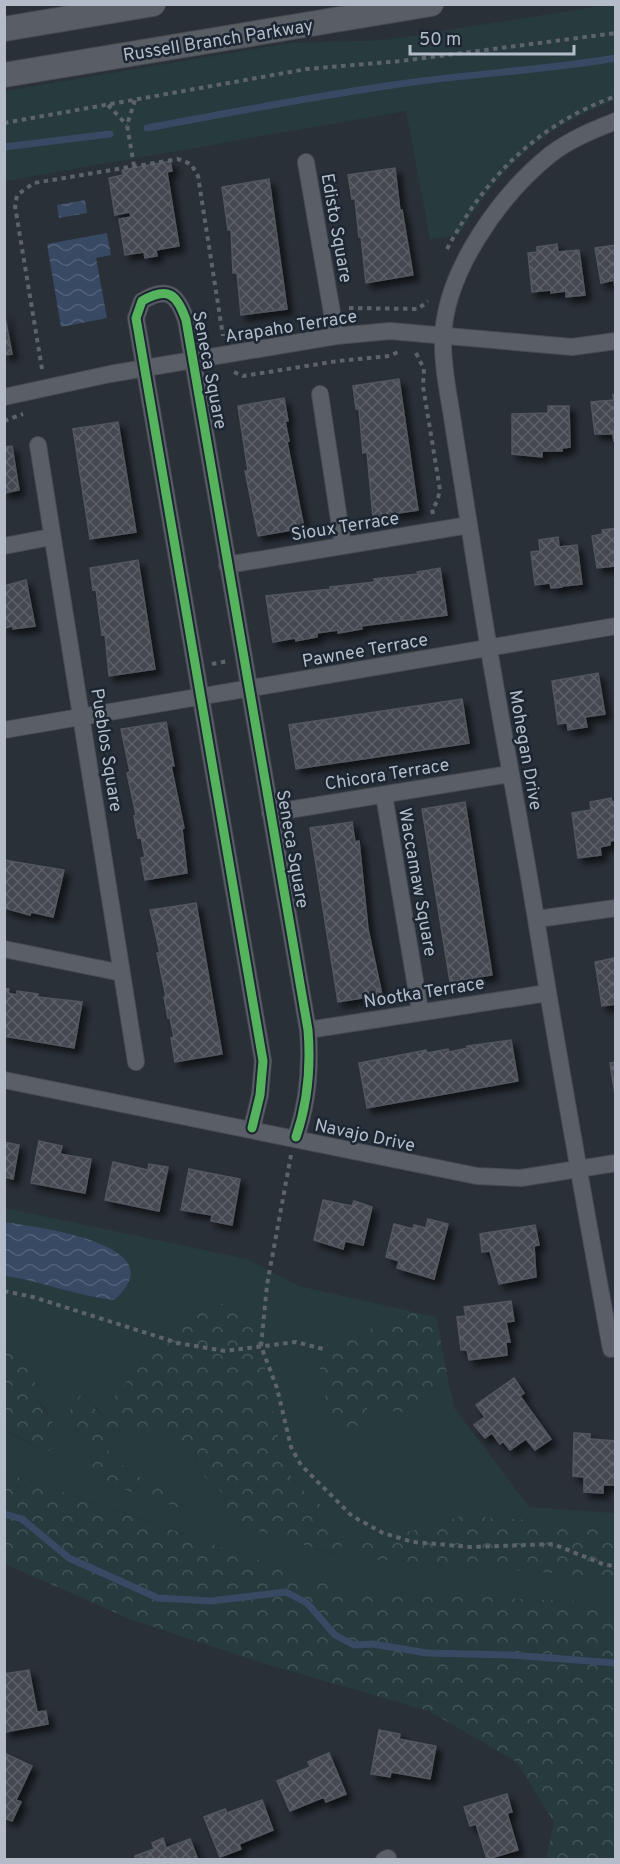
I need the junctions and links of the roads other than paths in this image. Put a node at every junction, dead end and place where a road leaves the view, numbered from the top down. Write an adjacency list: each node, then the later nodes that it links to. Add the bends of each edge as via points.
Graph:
1 (153, 4): 3 (main road)
2 (431, 4): 4 (main road, Russell Branch Parkway)
3 (4, 29)
4 (4, 75)
5 (615, 121): 8 (street, via 585,132 553,153 498,208 467,258 452,294)
6 (306, 162): 7 (street, Edisto Square)
7 (336, 336): 8 (street, Arapaho Terrace, via 390,331); 10 (street, Arapaho Terrace)
8 (443, 337): 9 (street, Arapaho Terrace, via 572,347); 15 (street, Mohegan Drive)
9 (615, 341)
10 (194, 360): 11 (street, Arapaho Terrace); 11 (street, Seneca Square, via 180,303 169,294 156,293 142,301 136,318); 19 (street, Seneca Square)
11 (144, 369): 13 (street, Arapaho Terrace); 23 (street, Seneca Square)
12 (320, 394): 18 (street)
13 (4, 397)
14 (38, 445): 16 (street, Pueblos Square)
15 (469, 525): 18 (street, Sioux Terrace); 21 (street, Mohegan Drive)
16 (51, 537): 17 (street); 24 (street, Pueblos Square)
17 (4, 546)
18 (343, 546): 19 (street, Sioux Terrace)
19 (227, 565): 22 (street, Seneca Square)
20 (615, 626): 21 (street, Pawnee Terrace)
21 (489, 649): 22 (street, Pawnee Terrace); 26 (street, Mohegan Drive)
22 (248, 689): 23 (street, Pawnee Terrace); 28 (street, Seneca Square)
23 (200, 697): 24 (street, Pawnee Terrace); 38 (street, Seneca Square, via 263,1061)
24 (83, 717): 25 (street, Pawnee Terrace); 32 (street, Pueblos Square)
25 (4, 730)
26 (510, 774): 27 (street, Chicora Terrace); 30 (street, Mohegan Drive)
27 (384, 795): 28 (street, Chicora Terrace); 34 (street, Waccamaw Square)
28 (270, 813): 35 (street, Seneca Square)
29 (615, 908): 30 (street)
30 (537, 919): 33 (street, Mohegan Drive)
31 (4, 949): 32 (street)
32 (122, 974): 36 (street, Pueblos Square)
33 (547, 993): 34 (street, Nootka Terrace); 41 (street, Mohegan Drive)
34 (420, 1011): 35 (street, Nootka Terrace)
35 (308, 1030): 39 (street, Seneca Square, via 311,1060 304,1113)
36 (136, 1062)
37 (4, 1080): 38 (street, Navajo Drive)
38 (252, 1128): 39 (street, Navajo Drive)
39 (296, 1137): 41 (street, Navajo Drive, via 477,1176 521,1178)
40 (615, 1163): 41 (street, Navajo Drive)
41 (579, 1169): 42 (street, Mohegan Drive)
42 (611, 1349)

